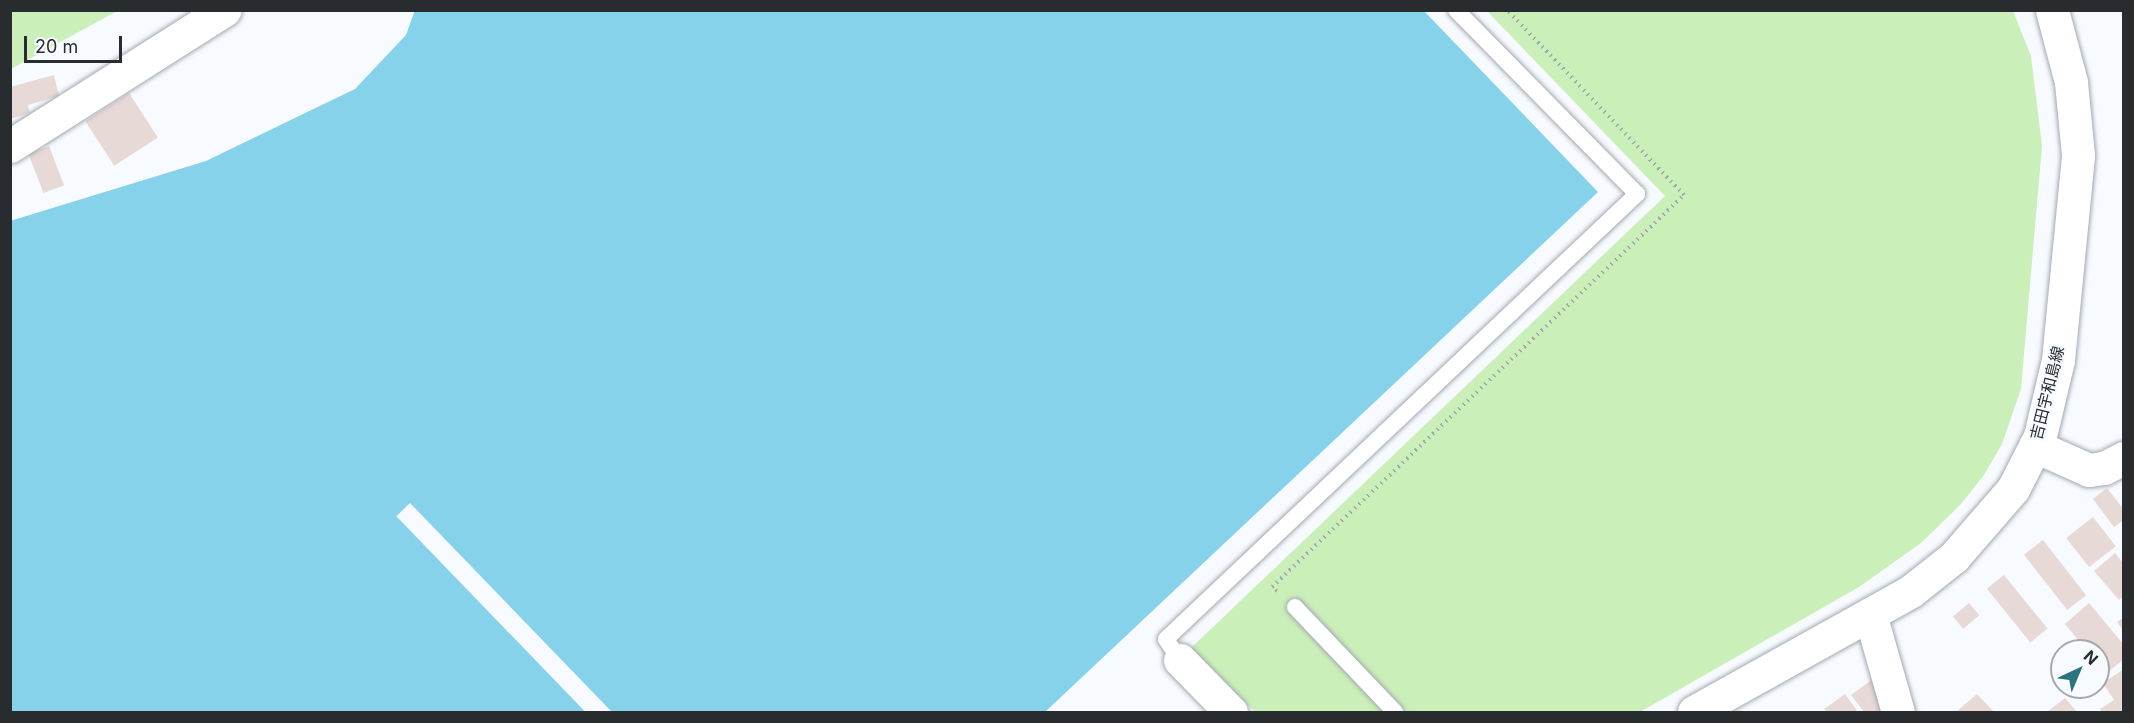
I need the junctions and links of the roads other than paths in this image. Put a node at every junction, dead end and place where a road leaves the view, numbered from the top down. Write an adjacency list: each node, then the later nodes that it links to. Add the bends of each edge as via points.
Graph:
1 (224, 10): 4 (main road)
2 (1456, 10): 9 (lane, via 1637,194 1166,639)
3 (2052, 10): 5 (main road, 吉田宇和島線, via 2072,82 2078,155 2058,360)
4 (10, 146)
5 (2035, 446): 6 (main road, via 2089,470); 8 (main road, 吉田宇和島線, via 2013,489 1954,557 1911,591)
6 (2124, 458)
7 (1294, 607): 11 (lane)
8 (1870, 614): 12 (main road, 吉田宇和島線); 13 (main road)
9 (1180, 660): 10 (main road)
10 (1231, 712)
11 (1395, 712)
12 (1694, 712)
13 (1898, 712)

